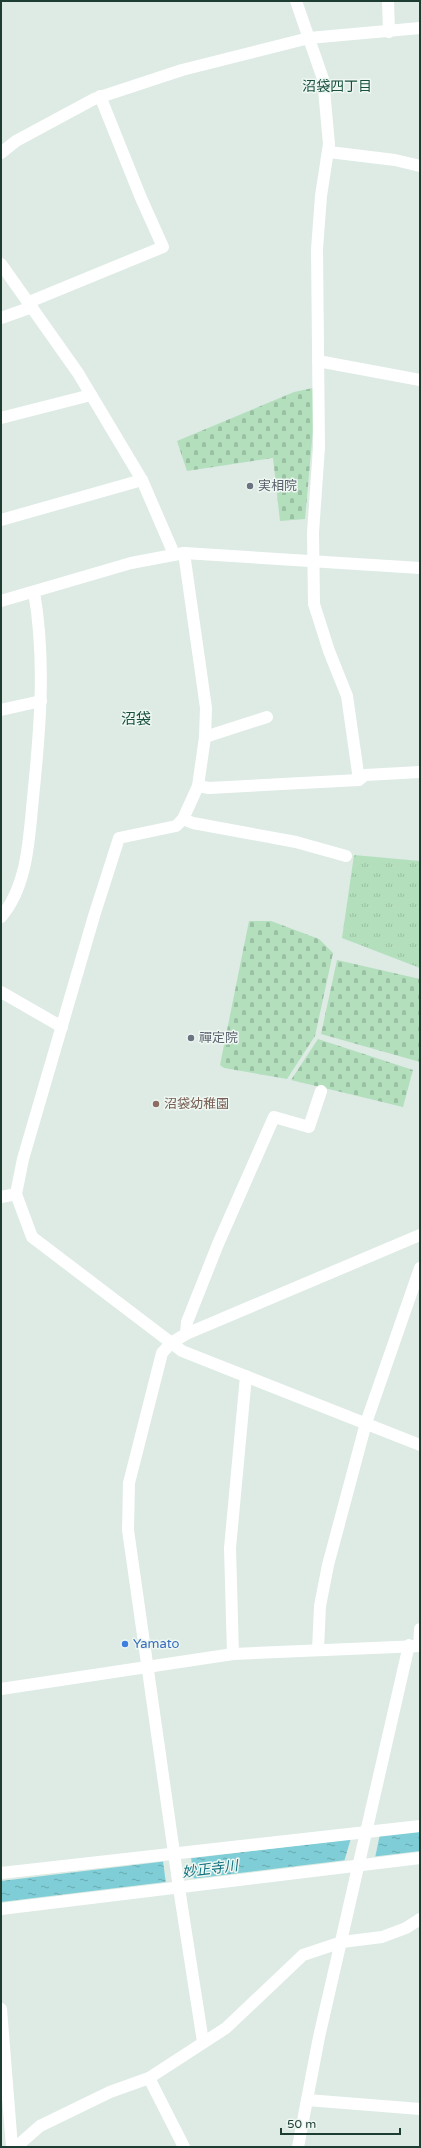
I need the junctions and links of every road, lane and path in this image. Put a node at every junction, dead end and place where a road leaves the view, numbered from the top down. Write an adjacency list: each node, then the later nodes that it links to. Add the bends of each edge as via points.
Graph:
1 (296, 1): 5 (street)
2 (388, 1): 4 (street)
3 (420, 28): 4 (street)
4 (389, 32): 5 (street)
5 (309, 38): 6 (street, via 182,70); 7 (street, via 323,79)
6 (100, 96): 8 (street, via 16,141); 11 (street, via 163,246)
7 (329, 152): 9 (street, via 395,160); 13 (street, via 321,196 317,249)
8 (1, 153)
9 (420, 166)
10 (1, 264): 11 (street)
11 (31, 305): 12 (street); 15 (street)
12 (1, 318)
13 (318, 361): 14 (street); 20 (street, via 319,447 313,533)
14 (420, 380)
15 (91, 395): 16 (street); 17 (street)
16 (1, 418)
17 (142, 480): 18 (street); 19 (street)
18 (1, 520)
19 (179, 554): 20 (street); 22 (street, via 131,563); 27 (street, via 206,708)
20 (314, 561): 21 (street); 29 (street, via 314,604 347,696)
21 (420, 568)
22 (34, 592): 23 (street); 24 (street)
23 (1, 601)
24 (41, 701): 25 (street); 33 (street, via 36,772 24,863 17,890)
25 (1, 710)
26 (267, 717): 27 (street)
27 (205, 737): 30 (street)
28 (420, 772): 29 (street, via 366,775)
29 (359, 780): 30 (street, via 210,788)
30 (198, 786): 31 (street)
31 (183, 819): 32 (street, via 296,842); 35 (street, via 176,826 119,838)
32 (346, 856)
33 (1, 917)
34 (1, 992): 35 (street)
35 (62, 1027): 37 (street, via 26,1146)
36 (321, 1090): 41 (street, via 309,1127 274,1117 218,1244 187,1322)
37 (16, 1194): 38 (street); 42 (street, via 32,1237)
38 (1, 1197)
39 (420, 1235): 41 (street)
40 (420, 1268): 44 (street)
41 (186, 1334): 42 (street)
42 (171, 1343): 43 (street, via 182,1351); 50 (street, via 162,1353 129,1483 128,1530)
43 (246, 1376): 44 (street); 49 (street, via 230,1548)
44 (366, 1423): 45 (street); 48 (street, via 328,1565 320,1606)
45 (420, 1445)
46 (420, 1629): 47 (street)
47 (416, 1646): 48 (street); 53 (street)
48 (318, 1649): 49 (street)
49 (233, 1654): 50 (street)
50 (147, 1667): 51 (street); 54 (street)
51 (1, 1689)
52 (420, 1826): 53 (street)
53 (365, 1835): 54 (street); 56 (street)
54 (175, 1857): 57 (street); 58 (street)
55 (420, 1858): 56 (street)
56 (358, 1862): 58 (street); 61 (street)
57 (1, 1873)
58 (179, 1884): 59 (street); 63 (street)
59 (1, 1909)
60 (420, 1919): 61 (street, via 406,1928 382,1937)
61 (342, 1942): 63 (street, via 303,1955 226,2028); 66 (street)
62 (1, 2009): 64 (street)
63 (203, 2042): 65 (street)
64 (3, 2058): 68 (street)
65 (149, 2078): 69 (street, via 110,2092 40,2126); 70 (street)
66 (307, 2100): 67 (street); 71 (street)
67 (420, 2109)
68 (12, 2147)
69 (16, 2147)
70 (184, 2147)
71 (298, 2147)

